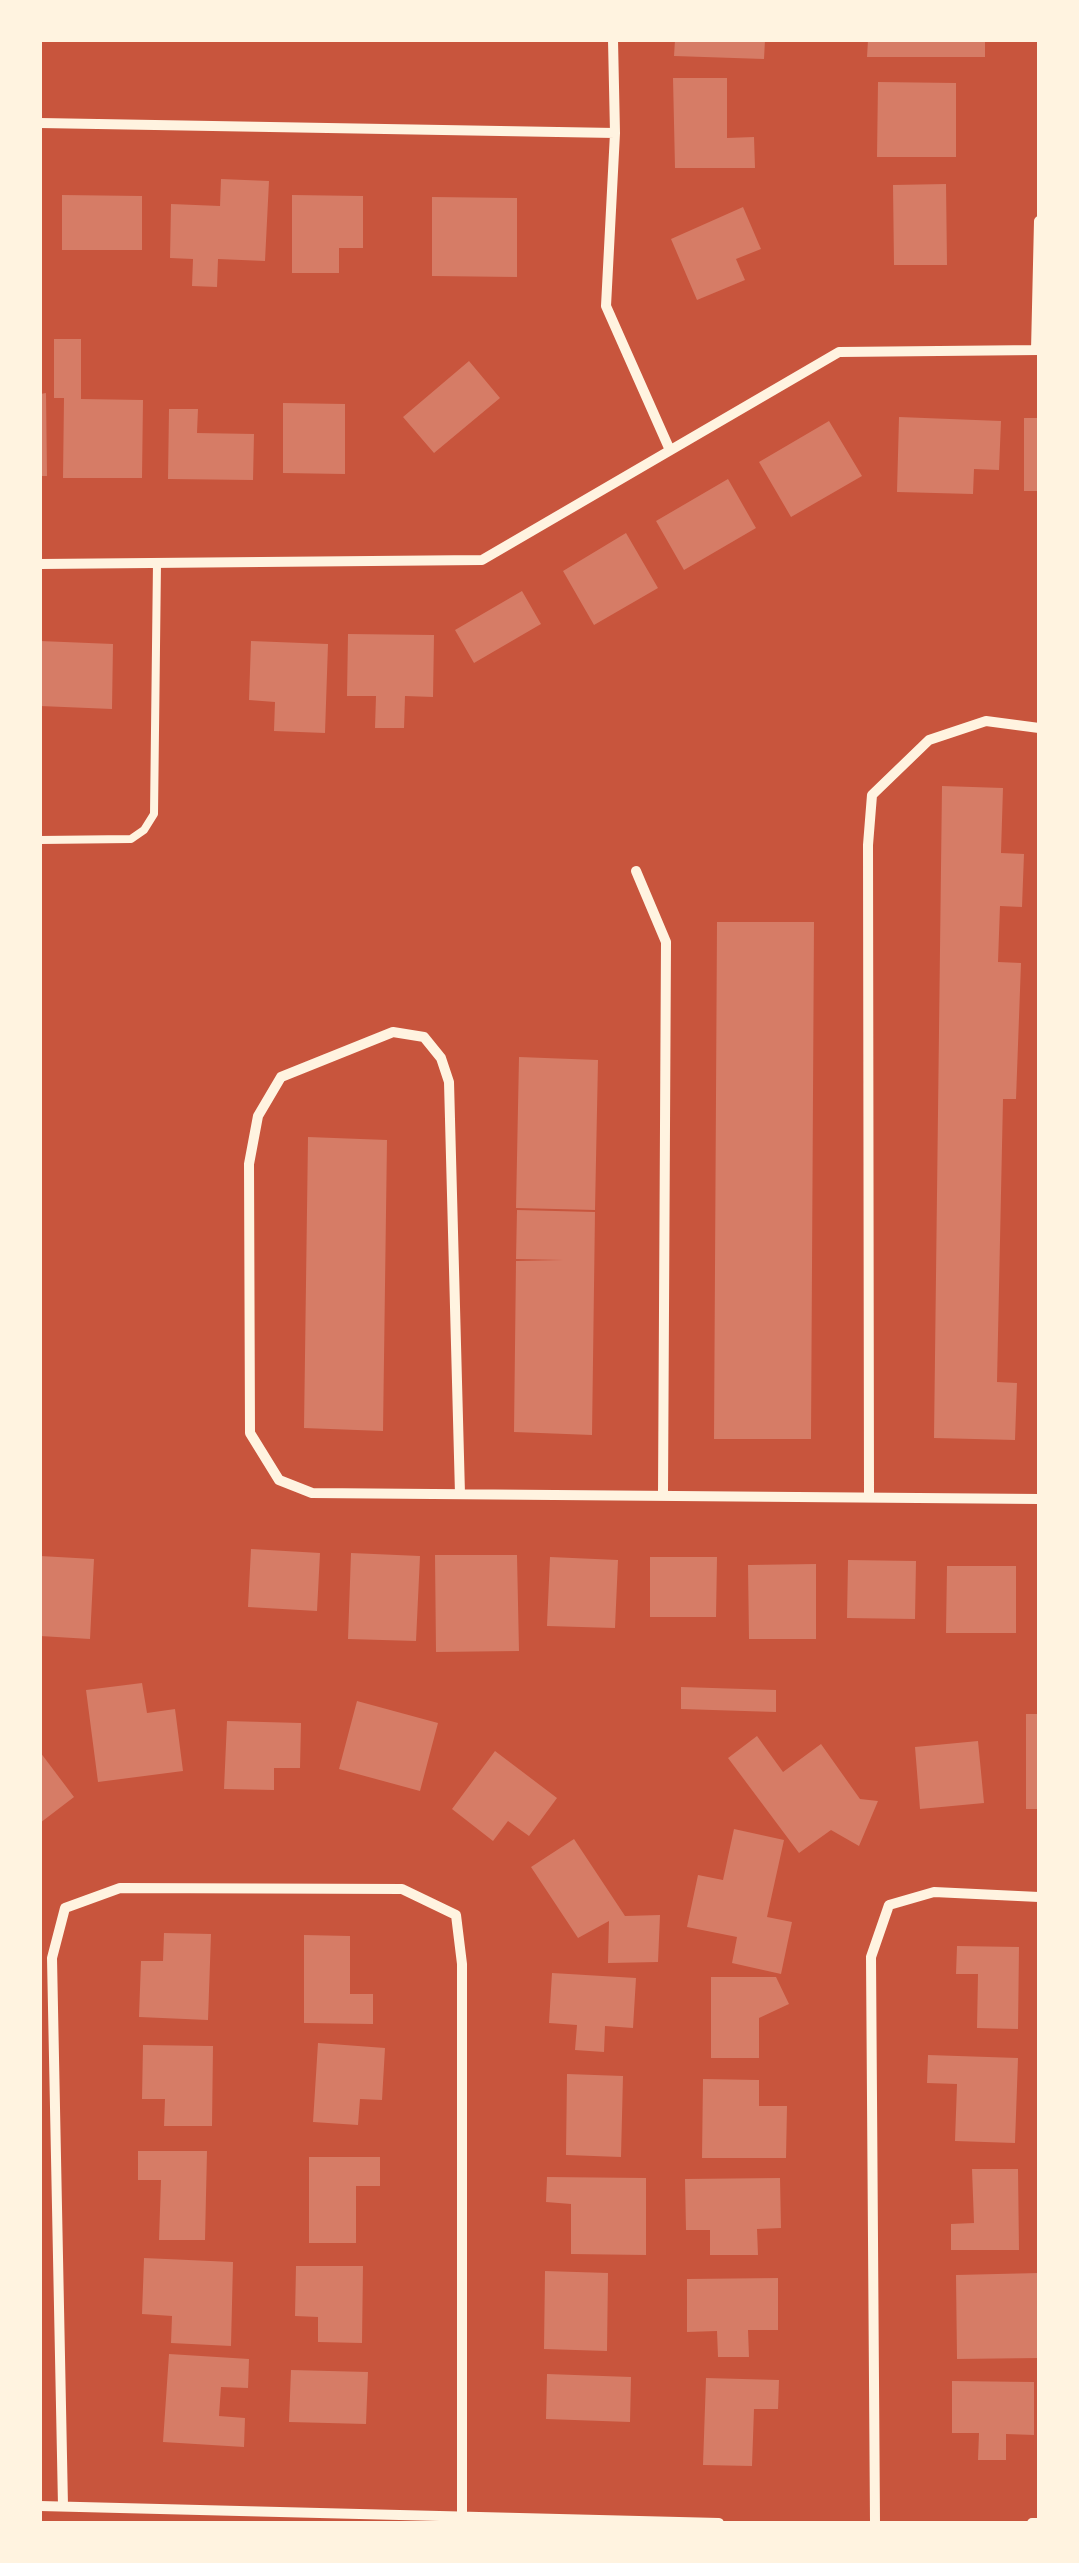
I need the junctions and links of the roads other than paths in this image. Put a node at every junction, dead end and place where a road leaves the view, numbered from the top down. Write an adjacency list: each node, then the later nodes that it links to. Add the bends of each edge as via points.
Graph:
1 (613, 40): 3 (street)
2 (40, 123): 3 (street)
3 (615, 133): 6 (street, via 606,306)
4 (1039, 221): 5 (street)
5 (1037, 350): 6 (street, via 840,352)
6 (669, 448): 7 (street, via 482,560)
7 (156, 563): 8 (street); 10 (lane, via 154,814 131,838)
8 (40, 564)
9 (1039, 728): 14 (street, via 986,721 929,740 872,795)
10 (40, 840)
11 (636, 870): 13 (street, via 666,942)
12 (460, 1494): 12 (street, via 449,1082 424,1037 393,1032 281,1078 258,1116 248,1164 250,1433 279,1480 312,1494); 13 (street)
13 (663, 1494): 14 (street)
14 (870, 1495): 15 (street)
15 (1039, 1499)
16 (1039, 1897): 21 (street, via 934,1892 890,1905 871,1957)
17 (40, 2506): 18 (street)
18 (63, 2506): 19 (street); 19 (street, via 52,1958 65,1908 120,1888 402,1889 456,1915 462,1964)
19 (462, 2515): 20 (street)
20 (719, 2523)
21 (875, 2523)

